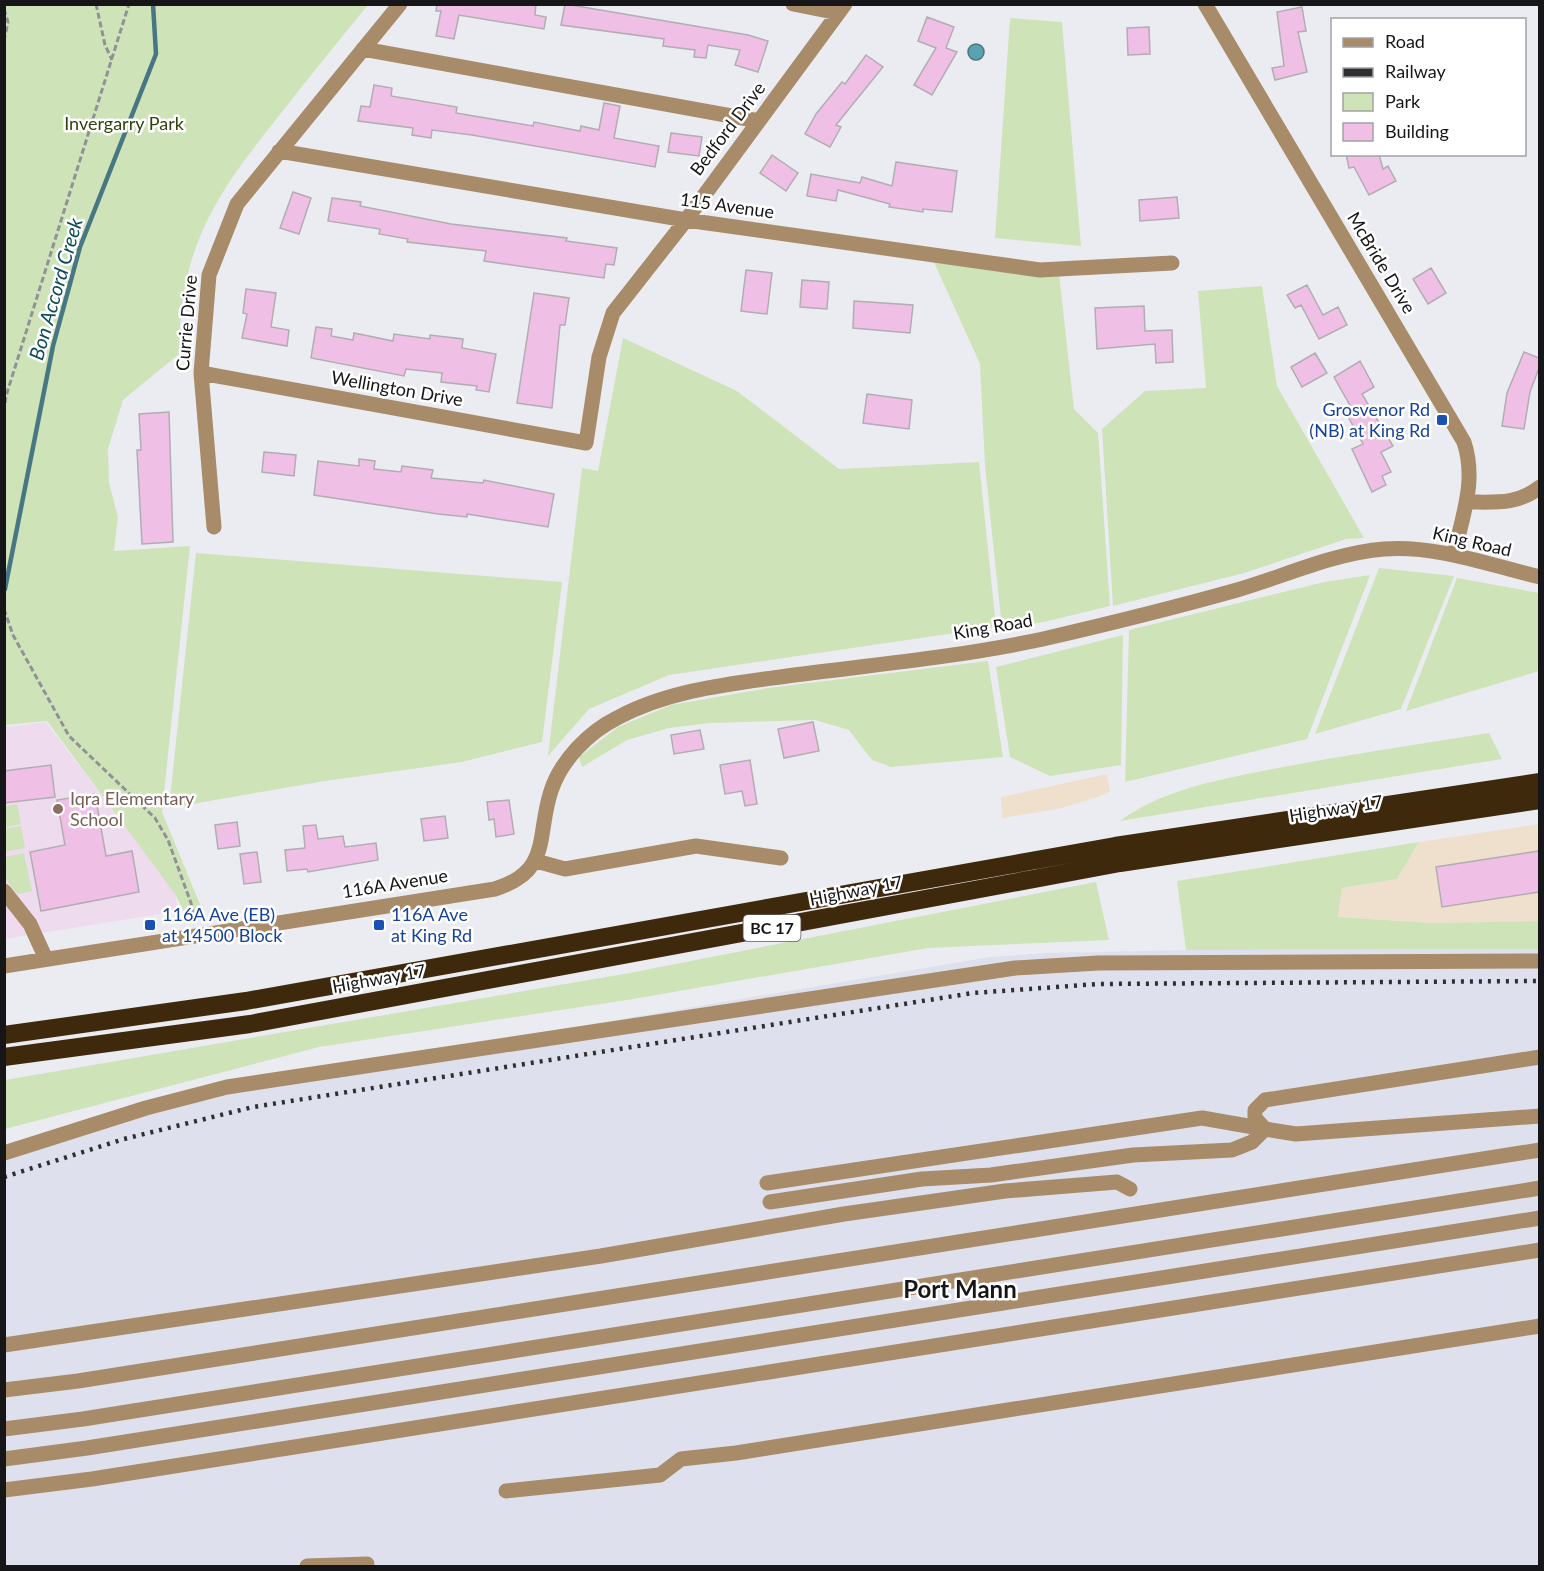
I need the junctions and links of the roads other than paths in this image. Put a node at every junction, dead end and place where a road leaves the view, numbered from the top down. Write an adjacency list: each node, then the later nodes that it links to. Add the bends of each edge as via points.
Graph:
1 (400, 4): 5 (street, Currie Drive)
2 (793, 4): 4 (street)
3 (1206, 5): 13 (street, McBride Drive, via 1456,425 1468,457)
4 (842, 9): 6 (street, Bedford Drive)
5 (363, 49): 6 (street); 7 (street, Currie Drive)
6 (759, 121): 8 (street, Bedford Drive)
7 (279, 151): 8 (street, 115 Avenue); 10 (street, Currie Drive, via 237,204 209,275)
8 (686, 220): 9 (street, 115 Avenue, via 1041,270); 11 (street, Bedford Drive, via 613,313 600,357)
9 (1172, 263)
10 (201, 373): 11 (street, Wellington Drive); 14 (street, Currie Drive)
11 (586, 443)
12 (1539, 487): 13 (street, via 1529,496 1505,503)
13 (1468, 502): 15 (street, McBride Drive)
14 (214, 527)
15 (1454, 555): 16 (street, King Road); 20 (street, King Road, via 1413,549 1369,551 1238,590 1041,639 732,684 648,704 598,730 561,769 551,791)
16 (1539, 578)
17 (1539, 782): 25 (highway, Highway 17 / BC 17, via 1115,846 246,1001)
18 (1539, 800): 26 (highway, Highway 17 / BC 17, via 1120,863 250,1024)
19 (781, 858): 20 (street, via 696,846 565,869)
20 (536, 861): 22 (street, 116A Avenue, via 512,884 495,889)
21 (4, 891): 22 (street, via 30,924)
22 (46, 959): 24 (street, 116A Avenue)
23 (1539, 961): 31 (street, via 1098,963 971,973 227,1088 146,1108)
24 (4, 966)
25 (4, 1035)
26 (4, 1057)
27 (1539, 1057): 29 (street, via 1265,1100 1255,1110 1255,1118)
28 (1539, 1116): 29 (street, via 1296,1134)
29 (1265, 1129): 32 (street, via 1252,1142 1232,1150); 34 (street, via 1202,1118)
30 (1539, 1150): 42 (street)
31 (4, 1153)
32 (1089, 1161): 33 (street); 37 (street, via 991,1175 922,1179)
33 (1088, 1182): 36 (street, via 1117,1182); 41 (street, via 844,1214 634,1251)
34 (767, 1183)
35 (1539, 1188): 43 (street)
36 (1130, 1189)
37 (770, 1202)
38 (1539, 1218): 44 (street)
39 (1539, 1250): 45 (street)
40 (1539, 1326): 46 (street, via 681,1459 660,1475)
41 (4, 1345)
42 (4, 1390)
43 (4, 1429)
44 (4, 1459)
45 (4, 1490)
46 (506, 1491)
47 (367, 1564): 48 (street)
48 (307, 1566)

